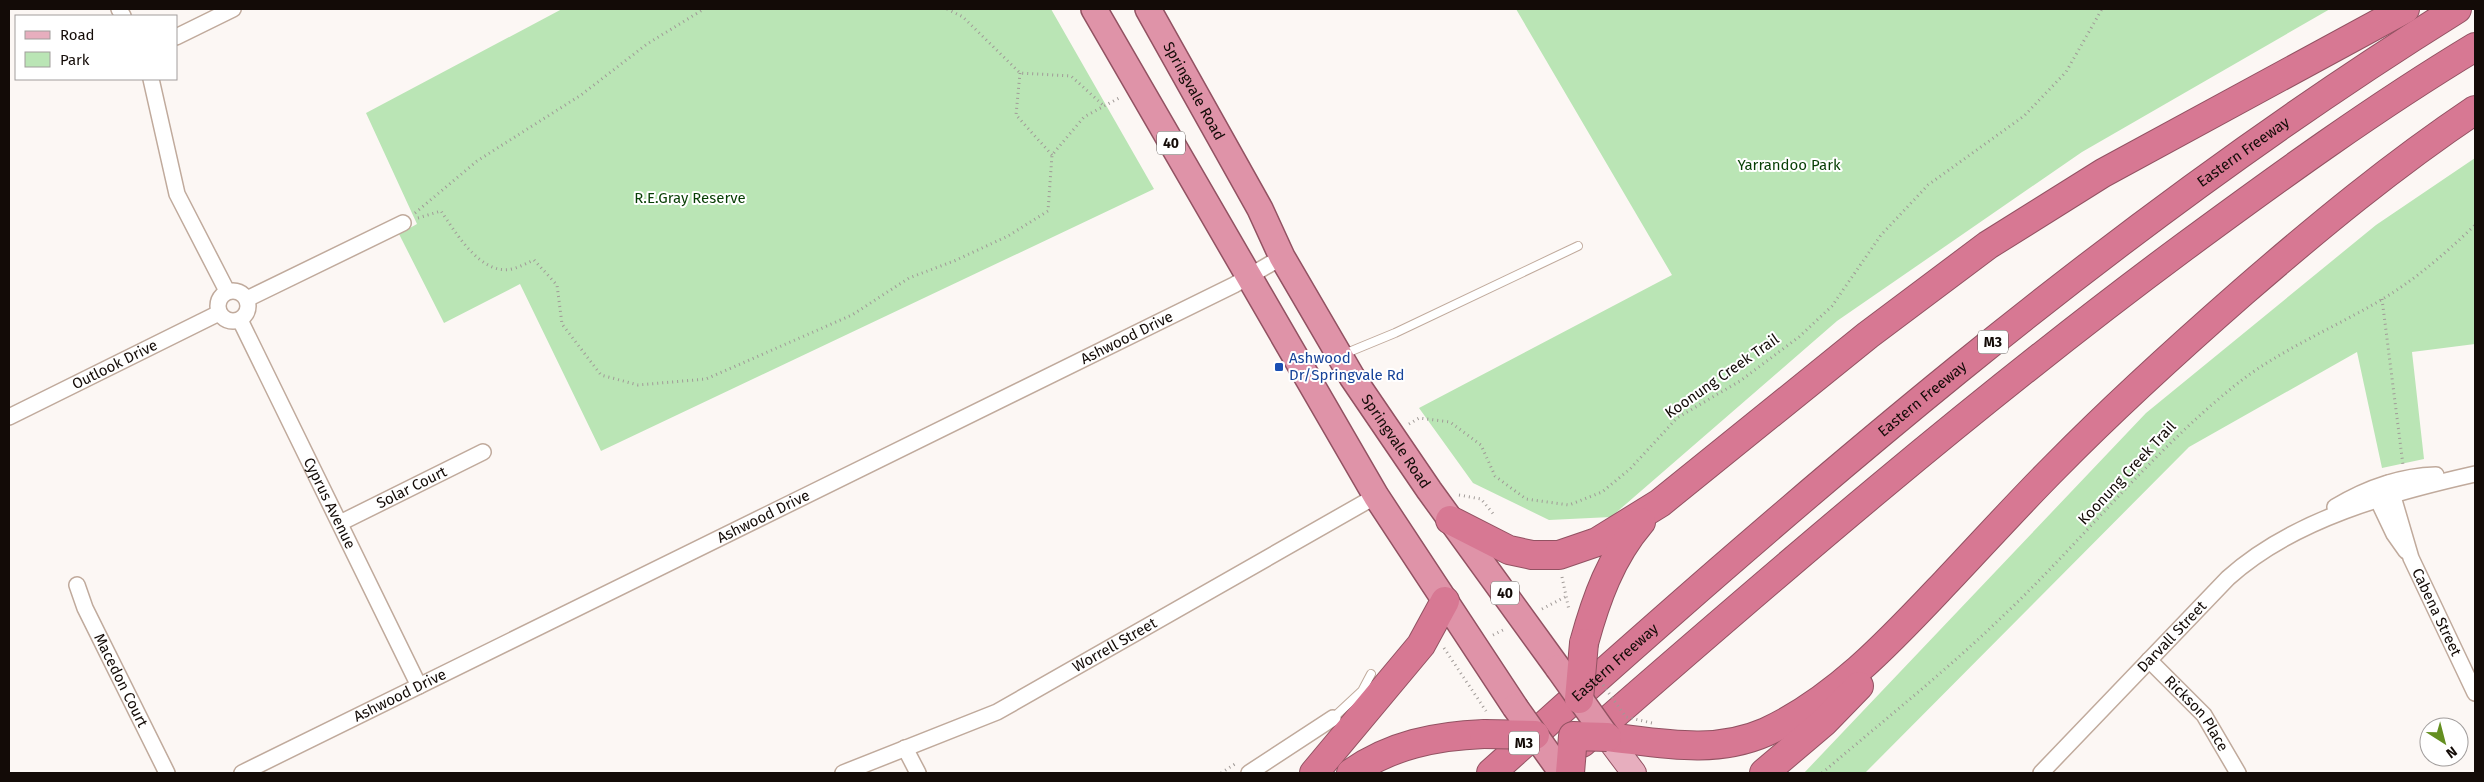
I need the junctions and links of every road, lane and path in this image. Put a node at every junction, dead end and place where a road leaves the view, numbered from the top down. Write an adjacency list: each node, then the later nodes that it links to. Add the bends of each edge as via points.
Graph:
1 (233, 9): 9 (street)
2 (704, 9): 17 (path, via 647,44 581,95 477,161)
3 (947, 9): 11 (path, via 963,17)
4 (1094, 9): 21 (highway, 40)
5 (1148, 9): 20 (highway, Springvale Road / 40, via 1260,209)
6 (2102, 9): 29 (path, Koonung Creek Trail, via 2066,72 2024,116 1928,186 1882,236 1832,306 1799,337 1740,381 1677,418 1630,469 1602,492 1569,505 1526,498 1495,476 1481,445 1450,422)
7 (2405, 9): 36 (highway, via 2103,173 1988,245 1868,335)
8 (2457, 9): 65 (highway, Eastern Freeway / M3, via 2338,84 2262,137 2020,320 1889,425)
9 (178, 36)
10 (2475, 47): 54 (highway, M3, via 2285,172 2114,299 1854,507)
11 (1020, 73): 14 (path, via 1071,76); 16 (path, via 1016,115)
12 (151, 80): 22 (street, via 176,194)
13 (1119, 98): 14 (path)
14 (1104, 106): 16 (path, via 1084,117)
15 (2475, 110): 42 (highway, via 2382,176 2204,326 2057,465)
16 (1052, 155): 17 (path, via 1048,211 1008,236 909,278 852,315 706,379 638,386 601,375 562,324 558,285 534,260 510,269 483,265 454,232 441,211)
17 (403, 222): 23 (street)
18 (2475, 225): 24 (path, Koonung Creek Trail, via 2432,265)
19 (1578, 246): 27 (lane, via 1395,333)
20 (1282, 257): 21 (street, Ashwood Drive); 27 (highway, Springvale Road / 40)
21 (1247, 277): 35 (highway, 40); 47 (street, Ashwood Drive)
22 (227, 292): 23 (street, via 235,290); 25 (street, via 218,300)
23 (247, 299): 26 (street, via 248,311)
24 (2382, 299): 31 (path); 71 (path, Koonung Creek Trail, via 2283,354 2236,385 2191,421 2004,615)
25 (219, 313): 26 (street, via 230,322); 28 (street, Outlook Drive)
26 (240, 320): 38 (street, Cyprus Avenue)
27 (1339, 356): 37 (highway, Springvale Road / 40, via 1365,399)
28 (9, 418)
29 (1419, 418)
30 (482, 452): 38 (street, Solar Court)
31 (2403, 466)
32 (2475, 474): 33 (street, Darvall Street, via 2429,475)
33 (2391, 488): 34 (street, Darvall Street); 39 (street, Cabena Street)
34 (2374, 494): 39 (street, Cabena Street, via 2394,534); 44 (street, Darvall Street, via 2334,507 2319,521 2238,569)
35 (1376, 496): 41 (highway, 40); 55 (street, Worrell Street, via 998,712)
36 (1660, 503): 37 (highway, via 1597,542 1559,555 1518,553); 49 (highway, bridge, via 1640,523 1616,558 1596,599 1584,643)
37 (1450, 520): 49 (highway, Springvale Road / 40, bridge)
38 (340, 524): 47 (street, Cyprus Avenue)
39 (2411, 558): 48 (street, Cabena Street)
40 (76, 585): 57 (street, Macedon Court)
41 (1445, 601): 52 (highway, 40, bridge); 63 (highway, via 1420,645)
42 (1909, 622): 53 (highway, via 1851,676 1799,713 1763,733 1698,747); 70 (highway, via 1853,694)
43 (1443, 647): 51 (path)
44 (2149, 660): 72 (street, Darvall Street); 73 (street, Rickson Place, via 2204,715)
45 (1371, 674): 50 (lane, via 1362,691)
46 (1601, 681): 53 (path, bridge, via 1626,717)
47 (419, 686): 58 (street, Ashwood Drive)
48 (2475, 693)
49 (1579, 699): 53 (highway, Springvale Road / 40, bridge); 54 (highway)
50 (1333, 718): 62 (street)
51 (1487, 726): 52 (highway, bridge); 64 (highway, via 1409,744)
52 (1535, 735): 54 (highway); 67 (highway, 40, bridge)
53 (1628, 738): 54 (highway, bridge); 69 (main road, Springvale Road / 40)
54 (1577, 740): 66 (highway, M3); 68 (highway, bridge)
55 (905, 748): 59 (street, Worrell Street); 60 (street)
56 (1237, 762): 61 (path)
57 (167, 773)
58 (242, 773)
59 (843, 773)
60 (918, 773)
61 (1221, 773)
62 (1249, 773)
63 (1314, 773)
64 (1350, 773)
65 (1491, 773)
66 (1550, 773)
67 (1562, 773)
68 (1570, 773)
69 (1634, 773)
70 (1764, 773)
71 (1822, 773)
72 (2041, 773)
73 (2238, 773)

